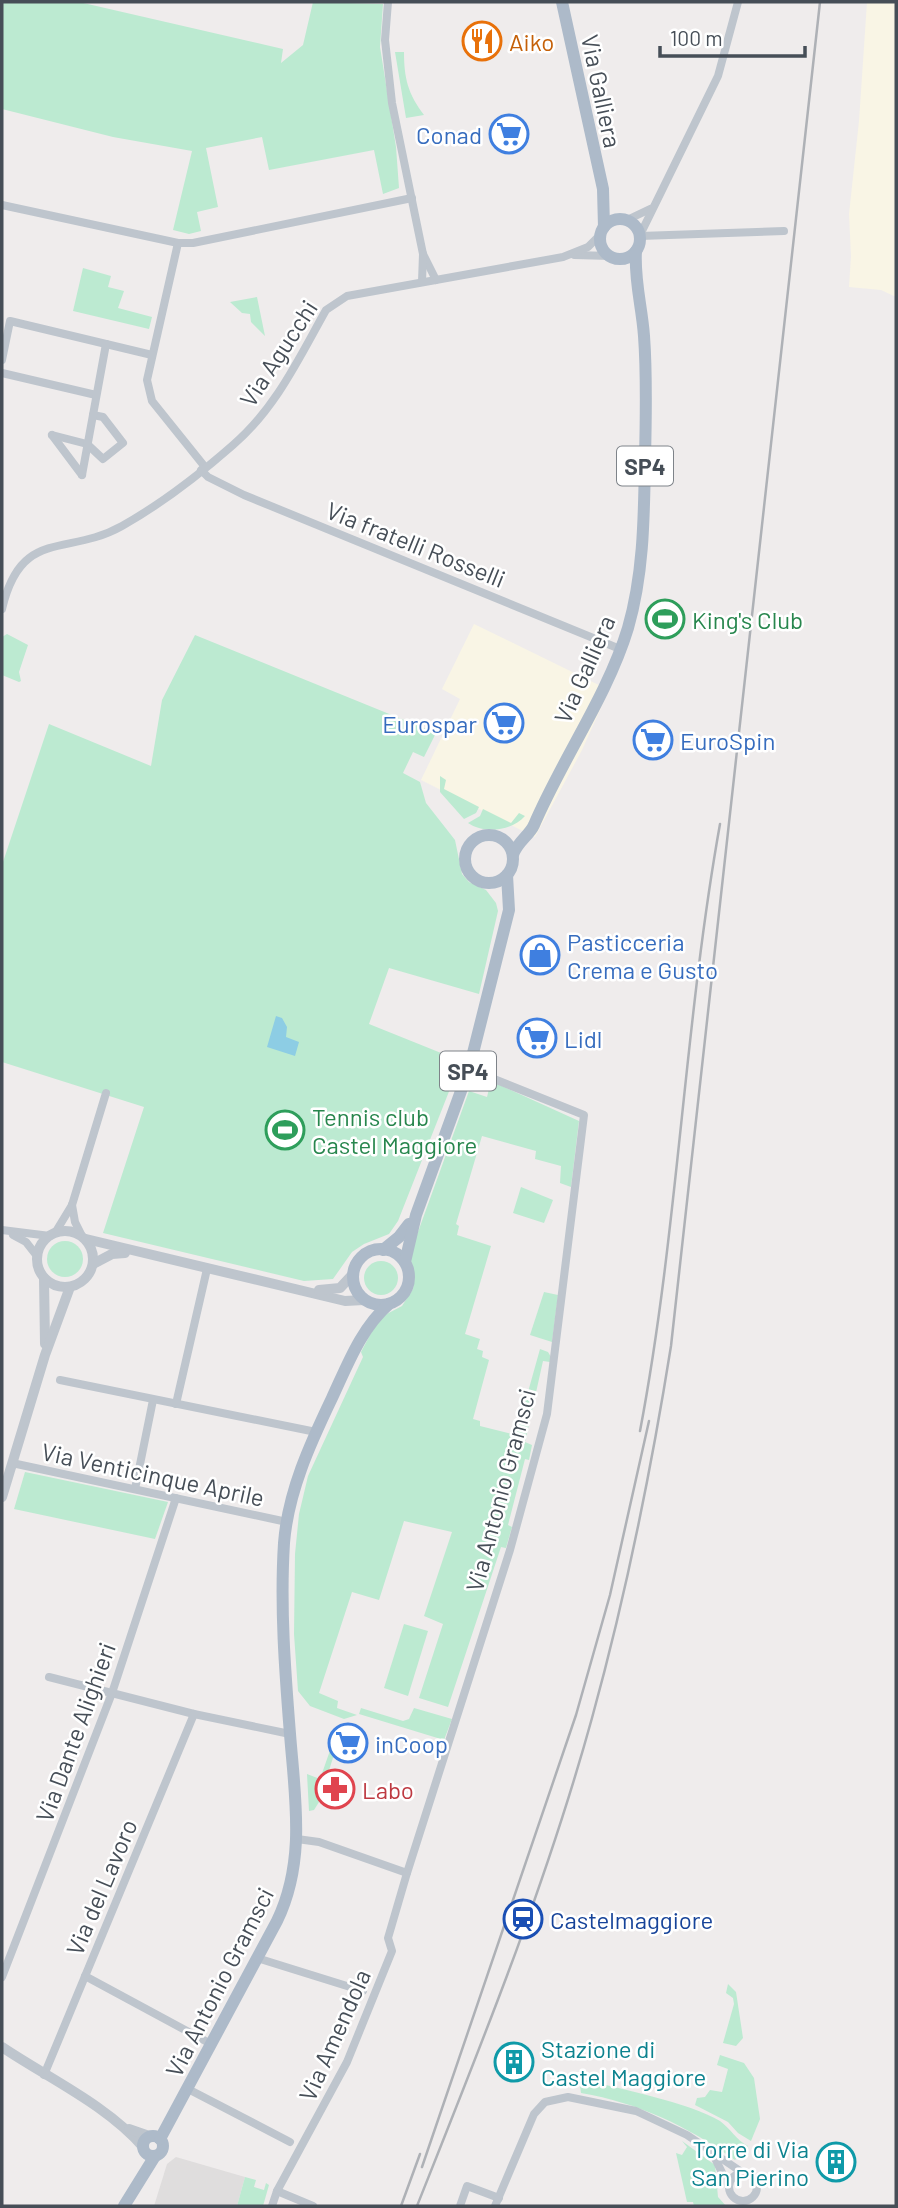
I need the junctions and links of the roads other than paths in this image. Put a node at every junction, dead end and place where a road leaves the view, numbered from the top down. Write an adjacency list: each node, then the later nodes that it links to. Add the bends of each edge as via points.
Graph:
1 (388, 2): 5 (street, via 386,60)
2 (562, 2): 4 (main road, Via Galliera)
3 (738, 2): 7 (street, via 718,76)
4 (603, 189): 8 (main road, Via Galliera); 9 (main road, Via Galliera)
5 (412, 198): 12 (street); 14 (street)
6 (2, 205): 12 (street)
7 (650, 209): 8 (street); 11 (street)
8 (626, 219): 9 (main road, via 612,220); 11 (main road)
9 (602, 231): 15 (street, via 588,247); 16 (main road, via 603,250)
10 (785, 231): 11 (street)
11 (640, 235): 13 (main road)
12 (178, 243): 21 (street, Via fratelli Rosselli)
13 (636, 251): 16 (main road, via 626,258); 18 (main road, Via Galliera)
14 (423, 254): 17 (street); 19 (street)
15 (571, 255): 16 (street); 17 (street, Via Agucchi)
16 (611, 257): 18 (main road)
17 (436, 280): 19 (street, Via Agucchi)
18 (635, 281): 29 (main road, Via Galliera / SP4, via 645,362 644,513 638,582)
19 (422, 282): 27 (street, Via Agucchi, via 347,296 331,305 270,407)
20 (106, 344): 21 (street); 22 (street, via 10,321); 24 (street)
21 (152, 355): 27 (street, Via fratelli Rosselli, via 147,380 152,401)
22 (2, 360)
23 (2, 373): 24 (street)
24 (96, 395): 25 (street)
25 (93, 415): 26 (street); 26 (street, via 103,417 123,443 103,459)
26 (87, 444): 26 (street, via 82,475 52,435 75,441)
27 (203, 469): 28 (street, Via Agucchi, via 106,535 58,543 34,554 13,576); 29 (street, Via fratelli Rosselli, via 208,477 244,495)
28 (2, 610)
29 (620, 649): 30 (main road, Via Galliera / SP4)
30 (537, 815): 31 (main road, via 514,832); 32 (main road, Via Galliera / SP4)
31 (496, 836): 32 (main road, via 509,845); 34 (main road, via 476,839 465,857 473,876)
32 (513, 855): 33 (main road)
33 (507, 875): 34 (main road); 35 (main road, SP4, via 509,911)
34 (487, 883): 35 (main road, via 502,903)
35 (505, 921): 36 (main road, SP4)
36 (469, 1069): 39 (main road, SP4); 71 (street, Via Antonio Gramsci, via 584,1115 547,1414 510,1550)
37 (106, 1093): 38 (street)
38 (72, 1205): 41 (street); 42 (street)
39 (415, 1215): 43 (main road, SP4); 46 (main road, SP4)
40 (3, 1230): 41 (street); 45 (street, via 26,1242)
41 (52, 1234): 42 (street, via 66,1231); 45 (street)
42 (84, 1237): 44 (street); 47 (street, via 93,1251)
43 (383, 1250): 46 (main road); 49 (main road, SP4, via 363,1255)
44 (134, 1253): 47 (street, via 112,1254); 48 (street)
45 (37, 1256): 50 (street)
46 (405, 1262): 54 (main road, SP4, via 409,1273 406,1290)
47 (93, 1264): 52 (street, via 88,1277)
48 (207, 1269): 51 (street); 59 (street)
49 (353, 1273): 51 (street, via 345,1286 332,1291); 53 (main road, via 354,1285)
50 (44, 1278): 52 (street, via 56,1286); 56 (street)
51 (292, 1286): 53 (street, via 345,1301)
52 (70, 1287): 56 (street)
53 (367, 1301): 54 (main road); 55 (main road, Via Antonio Gramsci)
54 (388, 1304): 55 (main road, Via Antonio Gramsci)
55 (364, 1333): 60 (main road, Via Antonio Gramsci)
56 (45, 1355): 61 (street)
57 (60, 1380): 58 (street)
58 (153, 1400): 59 (street); 62 (street)
59 (176, 1404): 60 (street)
60 (316, 1432): 65 (main road, Via Antonio Gramsci)
61 (12, 1463): 62 (street, Via Venticinque Aprile); 63 (street)
62 (135, 1489): 64 (street, Via Venticinque Aprile)
63 (2, 1497)
64 (176, 1497): 65 (street, Via Venticinque Aprile); 67 (street, Via Dante Alighieri)
65 (287, 1522): 69 (main road, Via Antonio Gramsci, via 284,1619)
66 (49, 1677): 67 (street)
67 (112, 1693): 68 (street); 74 (street, Via Dante Alighieri)
68 (194, 1714): 69 (street); 73 (street, Via del Lavoro)
69 (290, 1734): 70 (main road, Via Antonio Gramsci)
70 (297, 1839): 71 (street, via 319,1842); 72 (main road, Via Antonio Gramsci, via 290,1890)
71 (407, 1873): 84 (street, Via Amendola, via 388,1938 392,1951 347,2062)
72 (257, 1958): 75 (street); 76 (main road, Via Antonio Gramsci)
73 (85, 1976): 76 (street); 78 (street, Via del Lavoro)
74 (2, 1977)
75 (363, 1992)
76 (211, 2044): 79 (main road, Via Antonio Gramsci)
77 (2, 2047): 78 (street)
78 (44, 2075): 81 (street)
79 (188, 2089): 80 (street); 81 (main road, Via Antonio Gramsci)
80 (290, 2143)
81 (151, 2146): 88 (main road, Via Antonio Gramsci, via 145,2168)
82 (709, 2149): 83 (street); 85 (street); 87 (street, via 636,2111 556,2098 534,2114)
83 (743, 2173): 85 (street, via 735,2176); 86 (street, via 755,2179)
84 (277, 2191): 89 (street, Via Amendola); 90 (street)
85 (731, 2191): 86 (street, via 742,2201); 92 (street)
86 (754, 2196): 93 (street)
87 (497, 2202): 91 (street, via 467,2186)
88 (124, 2206)
89 (272, 2206)
90 (314, 2206)
91 (460, 2206)
92 (733, 2206)
93 (750, 2206)

